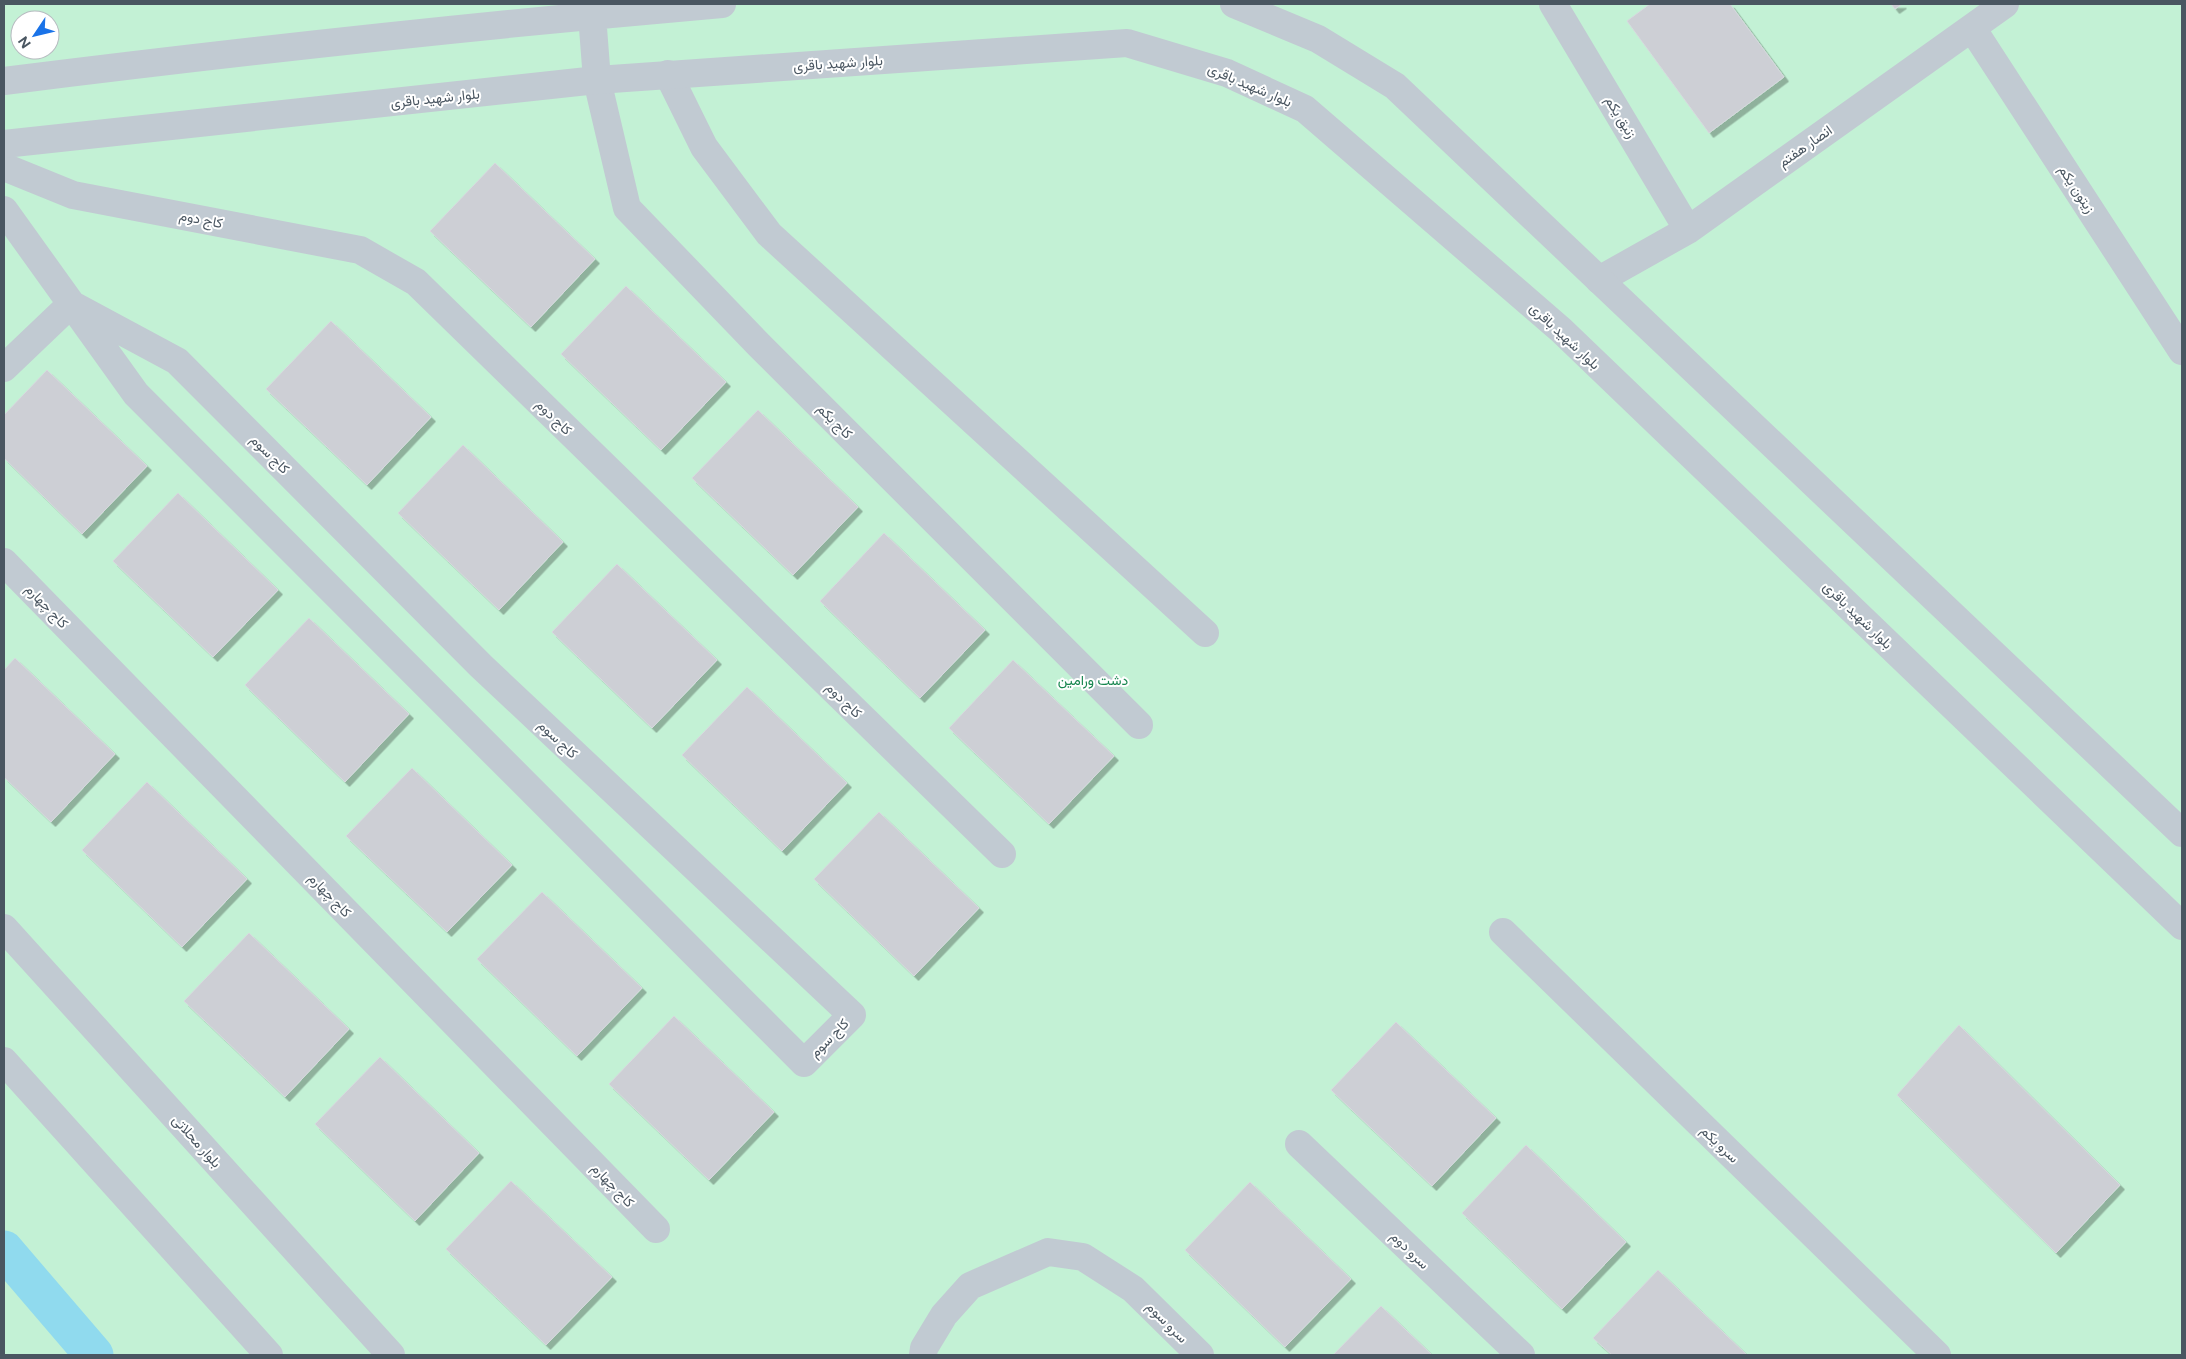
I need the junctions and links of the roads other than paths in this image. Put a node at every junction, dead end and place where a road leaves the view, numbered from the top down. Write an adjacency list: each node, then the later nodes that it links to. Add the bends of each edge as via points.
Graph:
1 (722, 4): 5 (street)
2 (1234, 4): 14 (street, via 1318,39 1395,86)
3 (1554, 4): 13 (street, زنبق یکم)
4 (2005, 4): 6 (street, انصار هفتم)
5 (591, 10): 8 (street, کاج یکم); 9 (street)
6 (1972, 28): 13 (street, انصار هفتم); 16 (street, زیتون یکم)
7 (668, 74): 8 (street, بلوار شهید باقری); 19 (street, via 704,147 769,234); 23 (street, بلوار شهید باقری, via 1128,42 1227,73 1305,109 1561,330)
8 (598, 80): 10 (street, بلوار شهید باقری); 20 (street, کاج یکم, via 627,208 766,352)
9 (4, 81)
10 (4, 144)
11 (4, 166): 22 (street, کاج دوم, via 73,195 360,250 416,282)
12 (4, 210): 15 (street, کاج سوم)
13 (1688, 230): 14 (street, انصار هفتم)
14 (1599, 280): 21 (street)
15 (72, 304): 15 (street, کاج سوم, via 136,394 804,1063 852,1015 481,666 177,361); 17 (street)
16 (2182, 351)
17 (4, 368)
18 (4, 562): 28 (street, کاج چهارم)
19 (1204, 633)
20 (1139, 725)
21 (2182, 833)
22 (1002, 854)
23 (2182, 926)
24 (4, 928): 30 (street, بلوار محلاتی)
25 (1503, 932): 34 (street, سرو یکم)
26 (4, 1061): 29 (street)
27 (1299, 1144): 33 (street, سرو دوم)
28 (656, 1229)
29 (269, 1355)
30 (391, 1355)
31 (923, 1355): 32 (street, سرو سوم, via 944,1315 970,1286 1048,1252 1083,1257 1134,1289)
32 (1200, 1355)
33 (1521, 1355)
34 (1937, 1355)

